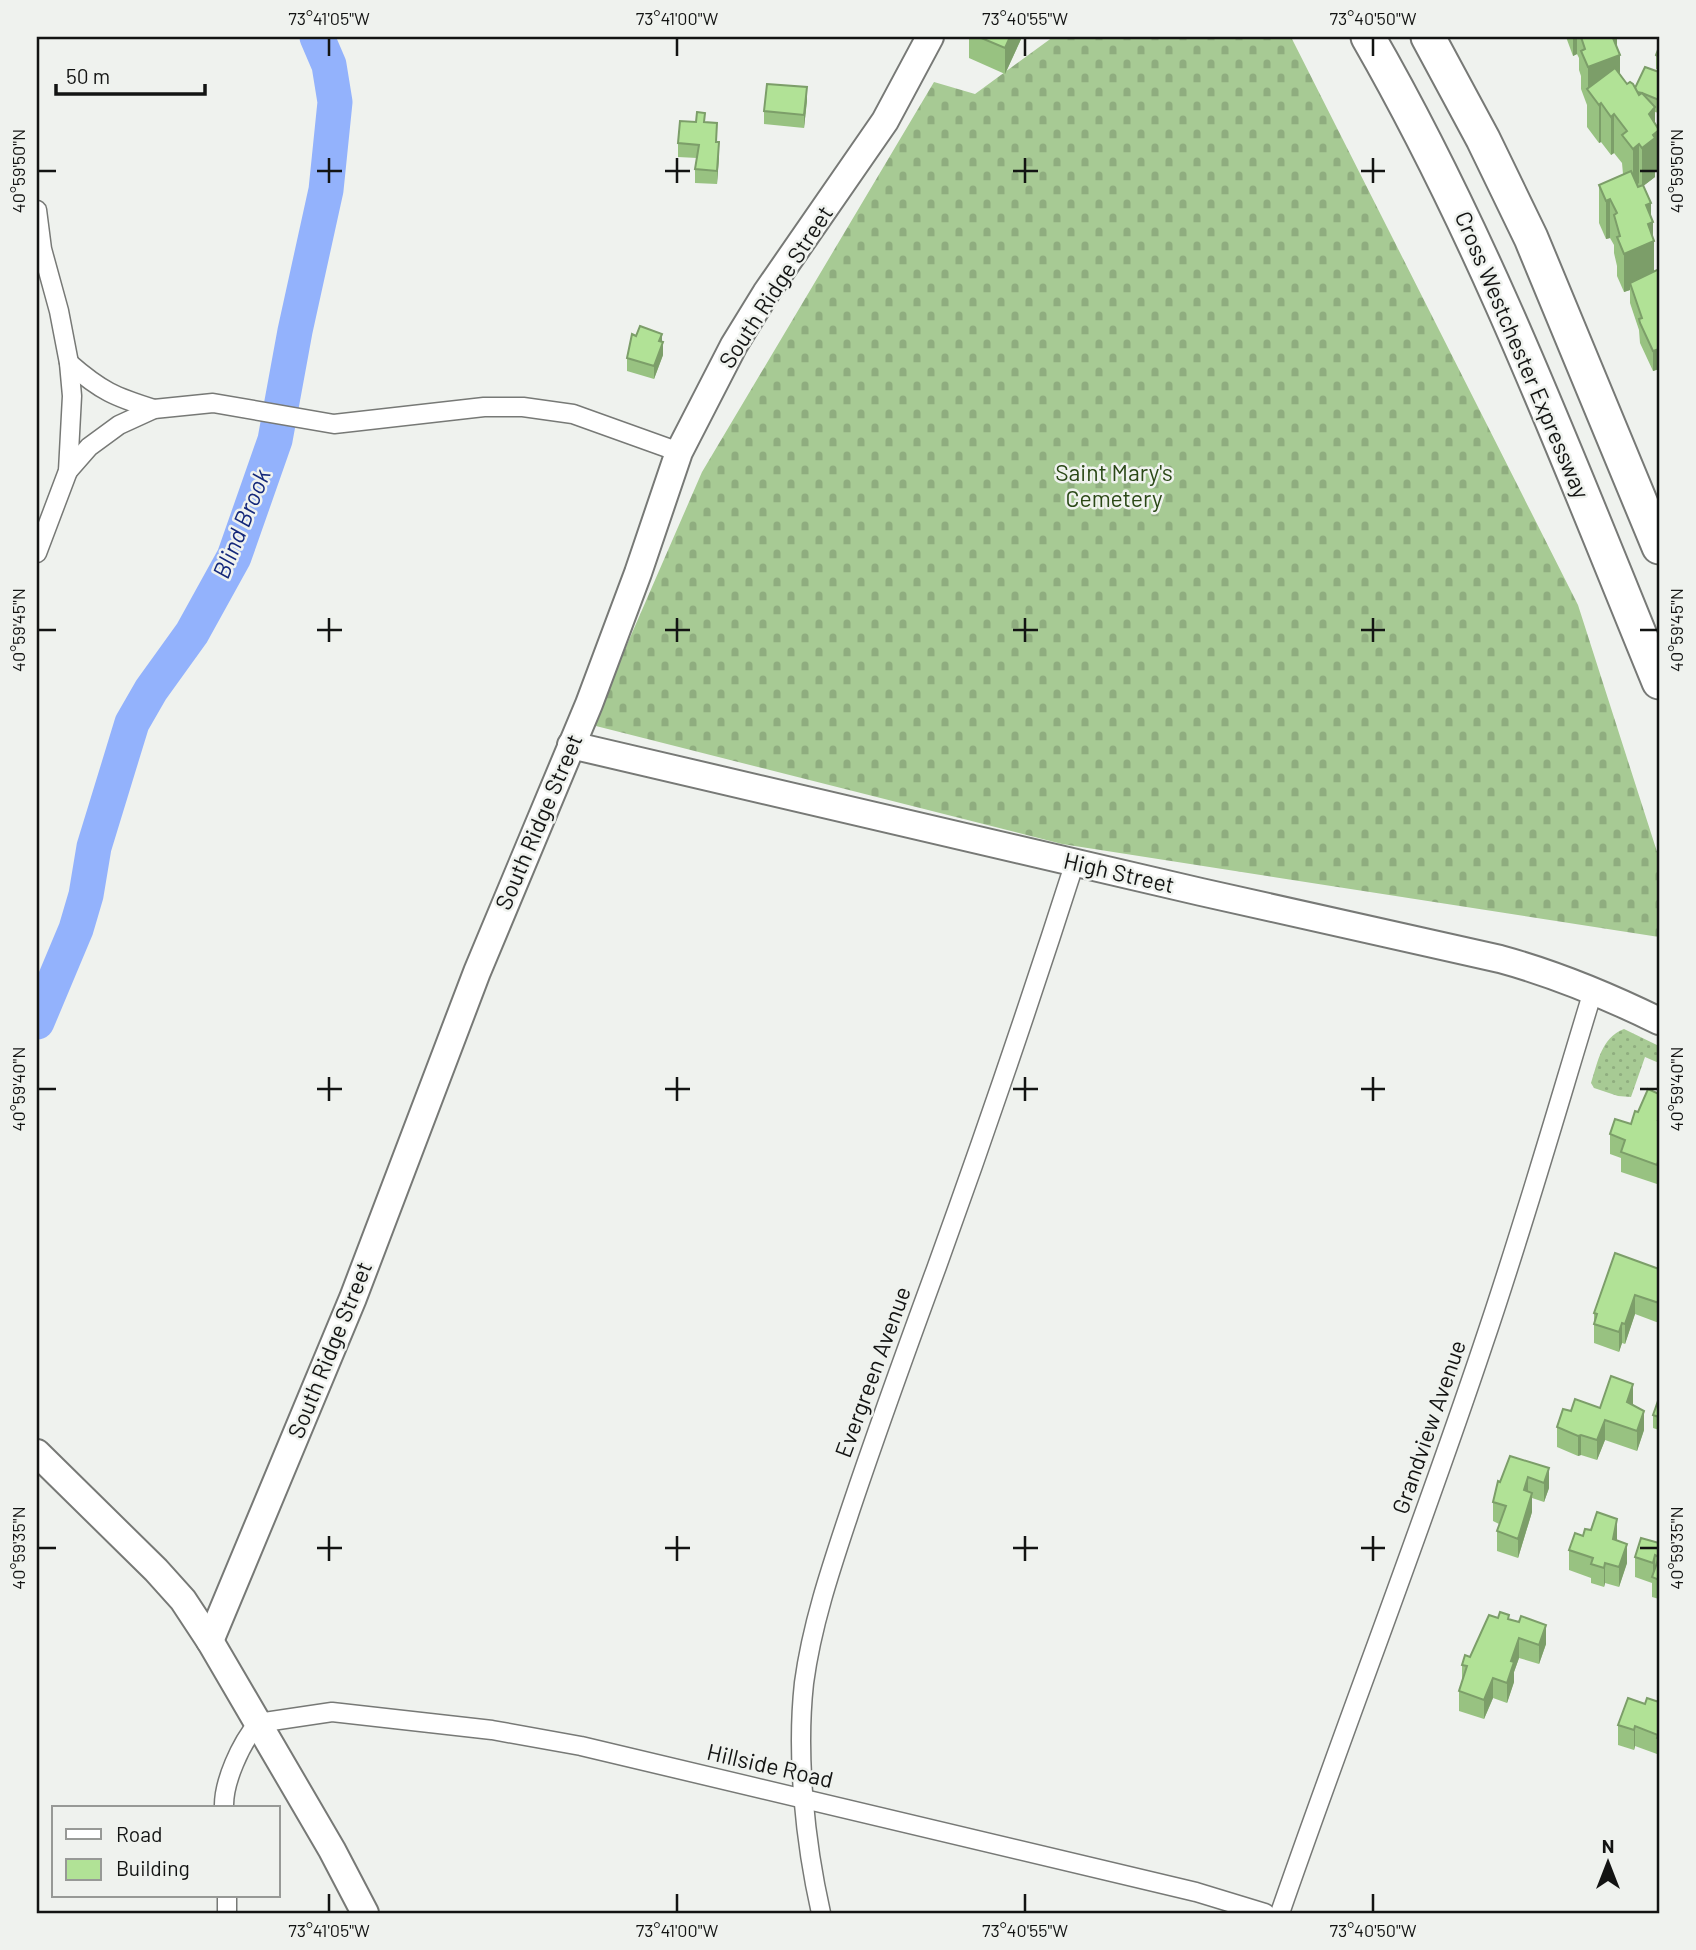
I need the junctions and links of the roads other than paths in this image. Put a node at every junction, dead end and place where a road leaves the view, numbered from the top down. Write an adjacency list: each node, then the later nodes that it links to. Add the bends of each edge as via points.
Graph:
1 (930, 37): 7 (street, South Ridge Street, via 879,130 734,345)
2 (1368, 37): 11 (highway, Cross Westchester Expressway, via 1484,259)
3 (1428, 37): 9 (highway, via 1546,270)
4 (37, 209): 5 (street)
5 (69, 363): 6 (street, via 97,387); 8 (street)
6 (154, 409): 7 (street, via 212,403 334,424 523,407 573,414); 8 (street, via 119,425 89,447)
7 (679, 452): 12 (street, South Ridge Street)
8 (68, 471): 10 (street)
9 (1659, 547)
10 (37, 553)
11 (1659, 682)
12 (571, 745): 13 (street, High Street); 17 (street, South Ridge Street, via 477,972 353,1298)
13 (1075, 862): 14 (street, High Street, via 1500,959); 19 (street, Evergreen Avenue, via 825,1586 804,1683)
14 (1593, 991): 15 (street, High Street); 24 (street, Grandview Avenue, via 1484,1344)
15 (1659, 1021)
16 (37, 1453): 17 (street, via 156,1570)
17 (210, 1641): 18 (street)
18 (258, 1723): 19 (street, Hillside Road, via 332,1712 492,1730 581,1746); 20 (street, via 244,1739); 21 (street)
19 (804, 1799): 22 (street, Evergreen Avenue); 23 (street, Hillside Road, via 1196,1892)
20 (224, 1806)
21 (365, 1913)
22 (821, 1913)
23 (1265, 1913)
24 (1280, 1913)

